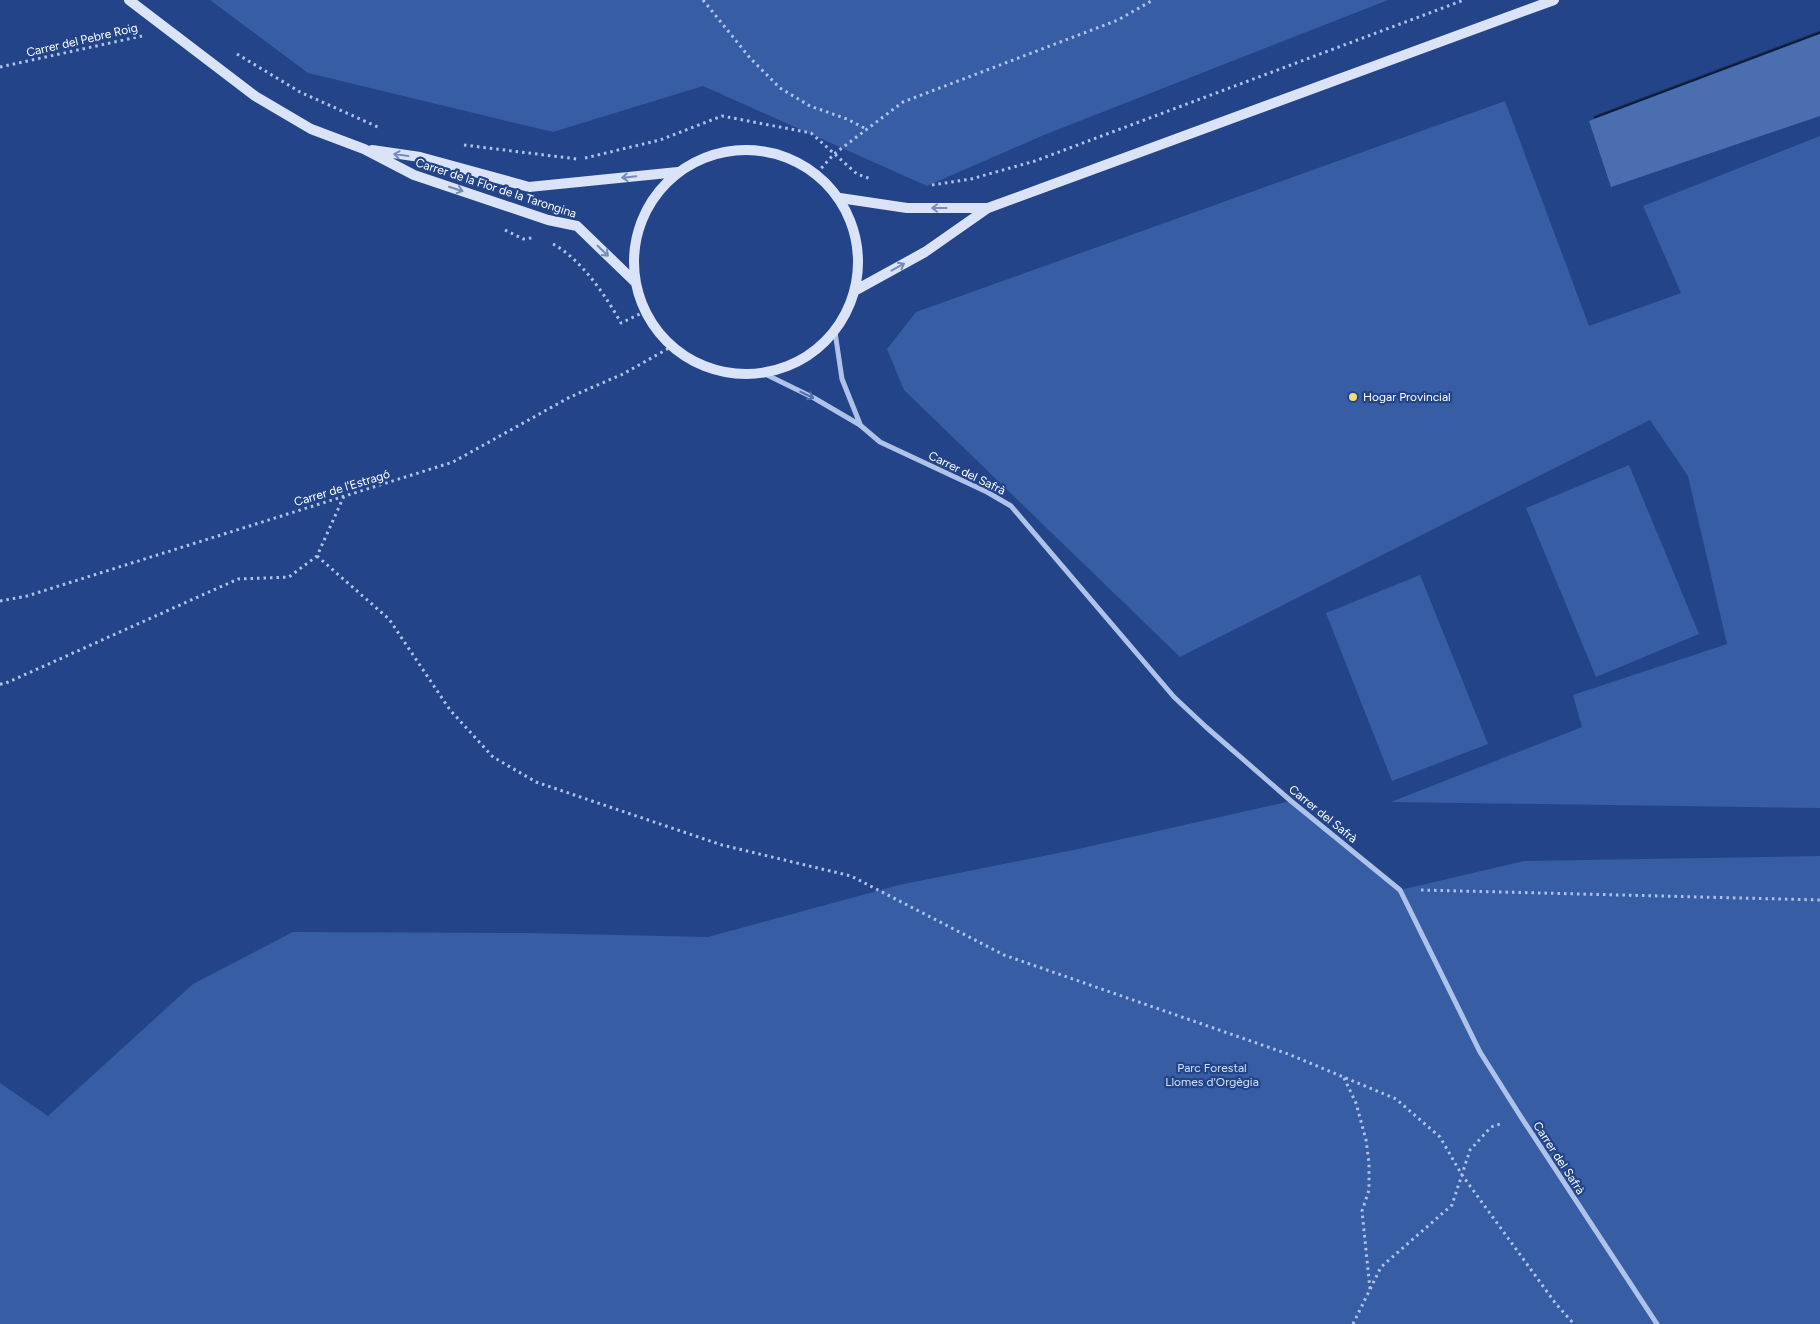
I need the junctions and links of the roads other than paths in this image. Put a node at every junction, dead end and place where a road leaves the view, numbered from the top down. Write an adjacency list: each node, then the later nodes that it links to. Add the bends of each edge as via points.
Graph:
1 (129, 0): 3 (main road, Carrer de la Flor de la Tarongina, via 254,96 311,129)
2 (1554, 0): 6 (main road)
3 (364, 149): 4 (main road, Carrer de la Flor de la Tarongina, one-way to 3, via 529,186 420,157); 7 (main road, Carrer de la Flor de la Tarongina, one-way to 7, via 414,176 548,220 577,226)
4 (678, 172): 5 (main road, via 720,152 764,150 817,173); 7 (main road, via 648,206 636,238)
5 (840, 198): 6 (main road, one-way to 5, via 907,208); 8 (main road, via 856,234)
6 (988, 208): 8 (main road, one-way to 6, via 925,252)
7 (635, 282): 10 (main road, via 643,307 671,347 716,371)
8 (856, 290): 9 (main road)
9 (835, 332): 10 (main road, via 799,362); 11 (street, Carrer del Safrà, via 842,380)
10 (763, 373): 11 (street, Carrer del Safrà, one-way to 11)
11 (860, 425): 12 (street, Carrer del Safrà, via 880,442 1011,506 1174,697 1291,801 1400,890 1480,1052)
12 (1658, 1324)

